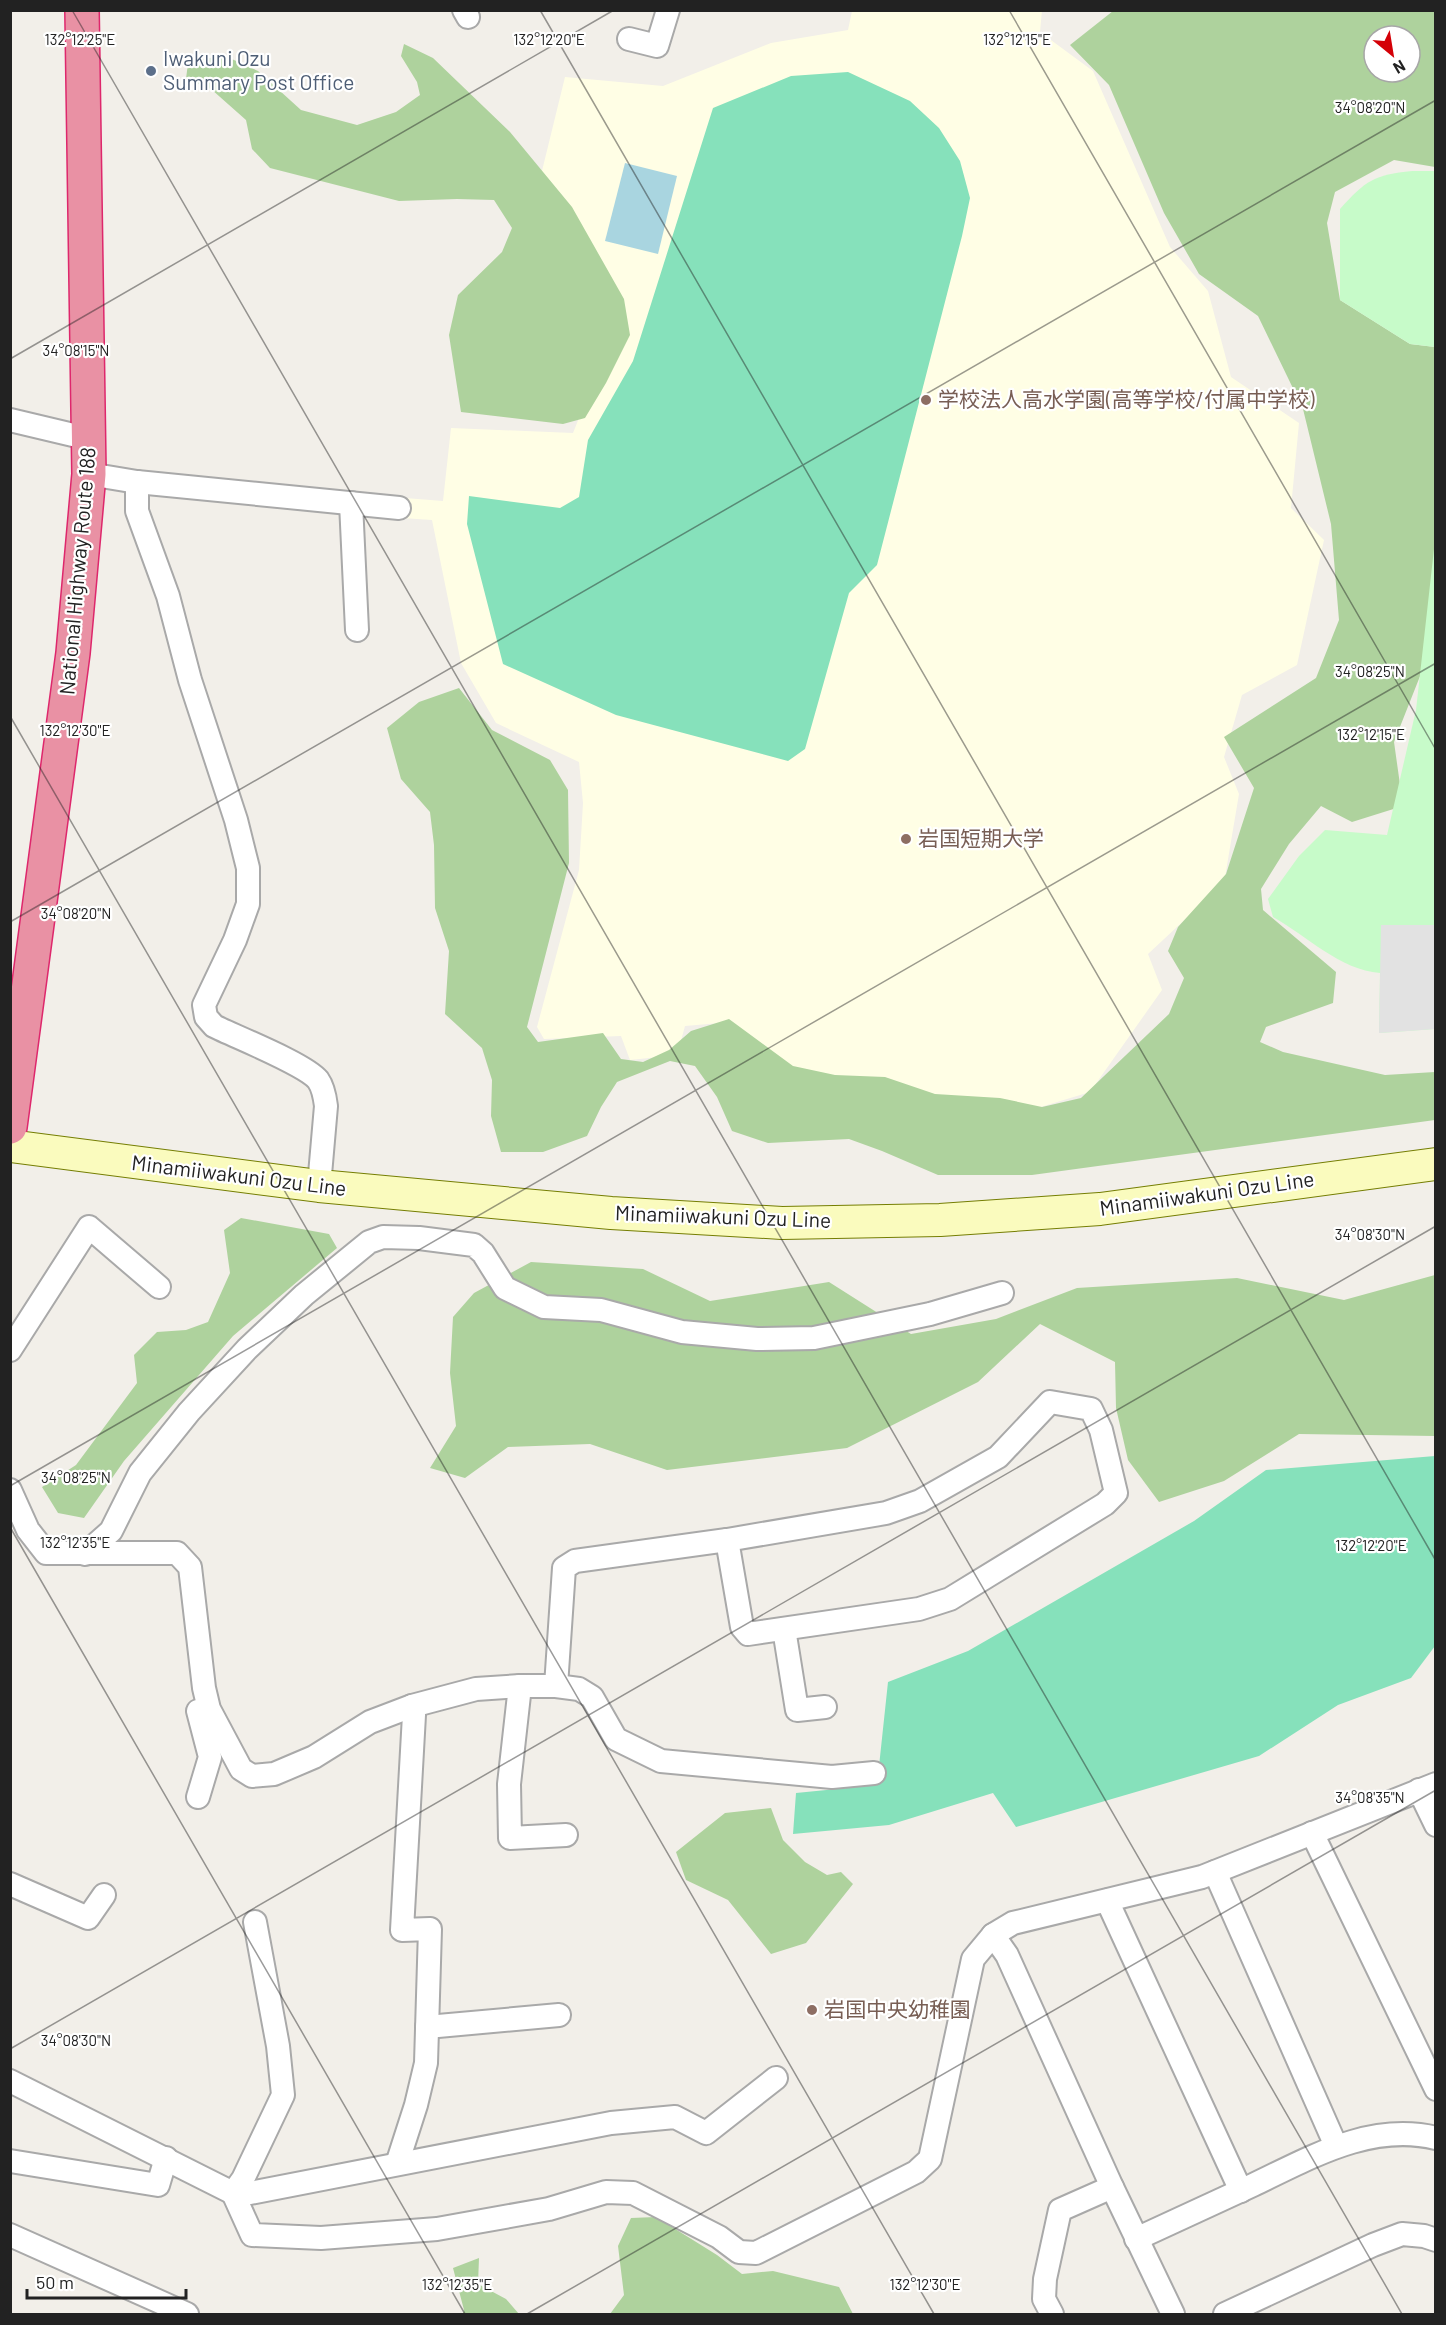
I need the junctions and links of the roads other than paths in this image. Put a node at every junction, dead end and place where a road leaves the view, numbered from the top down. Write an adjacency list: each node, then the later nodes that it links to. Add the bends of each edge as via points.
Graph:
1 (82, 10): 5 (highway, National Highway Route 188)
2 (668, 10): 3 (street, via 657,46)
3 (630, 39)
4 (10, 420): 5 (street)
5 (90, 439): 6 (highway, National Highway Route 188)
6 (89, 474): 7 (street); 11 (highway, National Highway Route 188, via 73,653)
7 (136, 482): 8 (street); 14 (street, via 138,511 168,596 248,868 248,904 204,1005 206,1017 214,1026 302,1067 318,1080 326,1106)
8 (351, 504): 9 (street); 10 (street)
9 (399, 508)
10 (357, 630)
11 (10, 1127)
12 (10, 1146): 14 (main road, Minamiiwakuni Ozu Line)
13 (1436, 1164): 14 (main road, Minamiiwakuni Ozu Line, via 1100,1209 928,1221 782,1223 633,1215)
14 (319, 1186)
15 (159, 1287): 17 (street, via 88,1227)
16 (1002, 1293): 20 (street, via 930,1314 814,1338 757,1339 682,1332 601,1310 544,1307 505,1288 483,1252 474,1245 383,1237 369,1242 304,1295 247,1349 140,1473 111,1531)
17 (10, 1350)
18 (10, 1490): 20 (street, via 28,1530 46,1553)
19 (727, 1540): 21 (street, via 742,1628 748,1634); 21 (street, via 886,1513 920,1501 998,1457 1050,1402 1091,1409 1101,1430 1116,1493 1105,1504 950,1599 919,1609); 23 (street, via 576,1561 564,1568)
20 (85, 1554): 24 (street, via 177,1553 190,1567)
21 (784, 1629): 26 (street, via 797,1710)
22 (520, 1686): 23 (street); 25 (street, via 476,1689); 32 (street, via 509,1784 510,1838)
23 (556, 1686): 27 (street, via 579,1689 592,1697 616,1739 661,1761 832,1777)
24 (204, 1688): 25 (street, via 209,1709 240,1769 252,1776 274,1774 314,1757 370,1722); 29 (street, via 197,1700 210,1757)
25 (412, 1706): 40 (street, via 402,1930 430,1929)
26 (825, 1707)
27 (874, 1773)
28 (1427, 1787): 30 (street); 31 (street)
29 (198, 1797)
30 (1436, 1826)
31 (1312, 1833): 33 (street); 43 (street)
32 (566, 1835)
33 (1215, 1872): 36 (street); 45 (street)
34 (10, 1884): 35 (street, via 88,1918)
35 (104, 1895)
36 (1108, 1900): 38 (street, via 1013,1923); 50 (street)
37 (255, 1922): 51 (street, via 278,2046 283,2096)
38 (993, 1935): 49 (street, via 1007,1955); 51 (street, via 973,1959 930,2159 916,2172 756,2253 738,2252 719,2237 633,2193 606,2192 549,2210 437,2229 321,2238 252,2235)
39 (560, 2015): 40 (street)
40 (427, 2027): 48 (street, via 426,2063)
41 (776, 2078): 48 (street, via 706,2133 675,2117 611,2123)
42 (10, 2081): 46 (street)
43 (1436, 2089)
44 (1436, 2138): 45 (street, via 1375,2136)
45 (1336, 2146): 50 (street)
46 (166, 2158): 47 (street, via 158,2185); 51 (street)
47 (10, 2161)
48 (397, 2164): 51 (street)
49 (1112, 2187): 53 (street); 56 (street, via 1060,2210 1045,2279 1044,2299)
50 (1241, 2191): 53 (street)
51 (233, 2193)
52 (10, 2235): 55 (street)
53 (1136, 2239): 57 (street)
54 (1436, 2240): 58 (street, via 1402,2234)
55 (186, 2314)
56 (1052, 2314)
57 (1173, 2314)
58 (1225, 2314)

